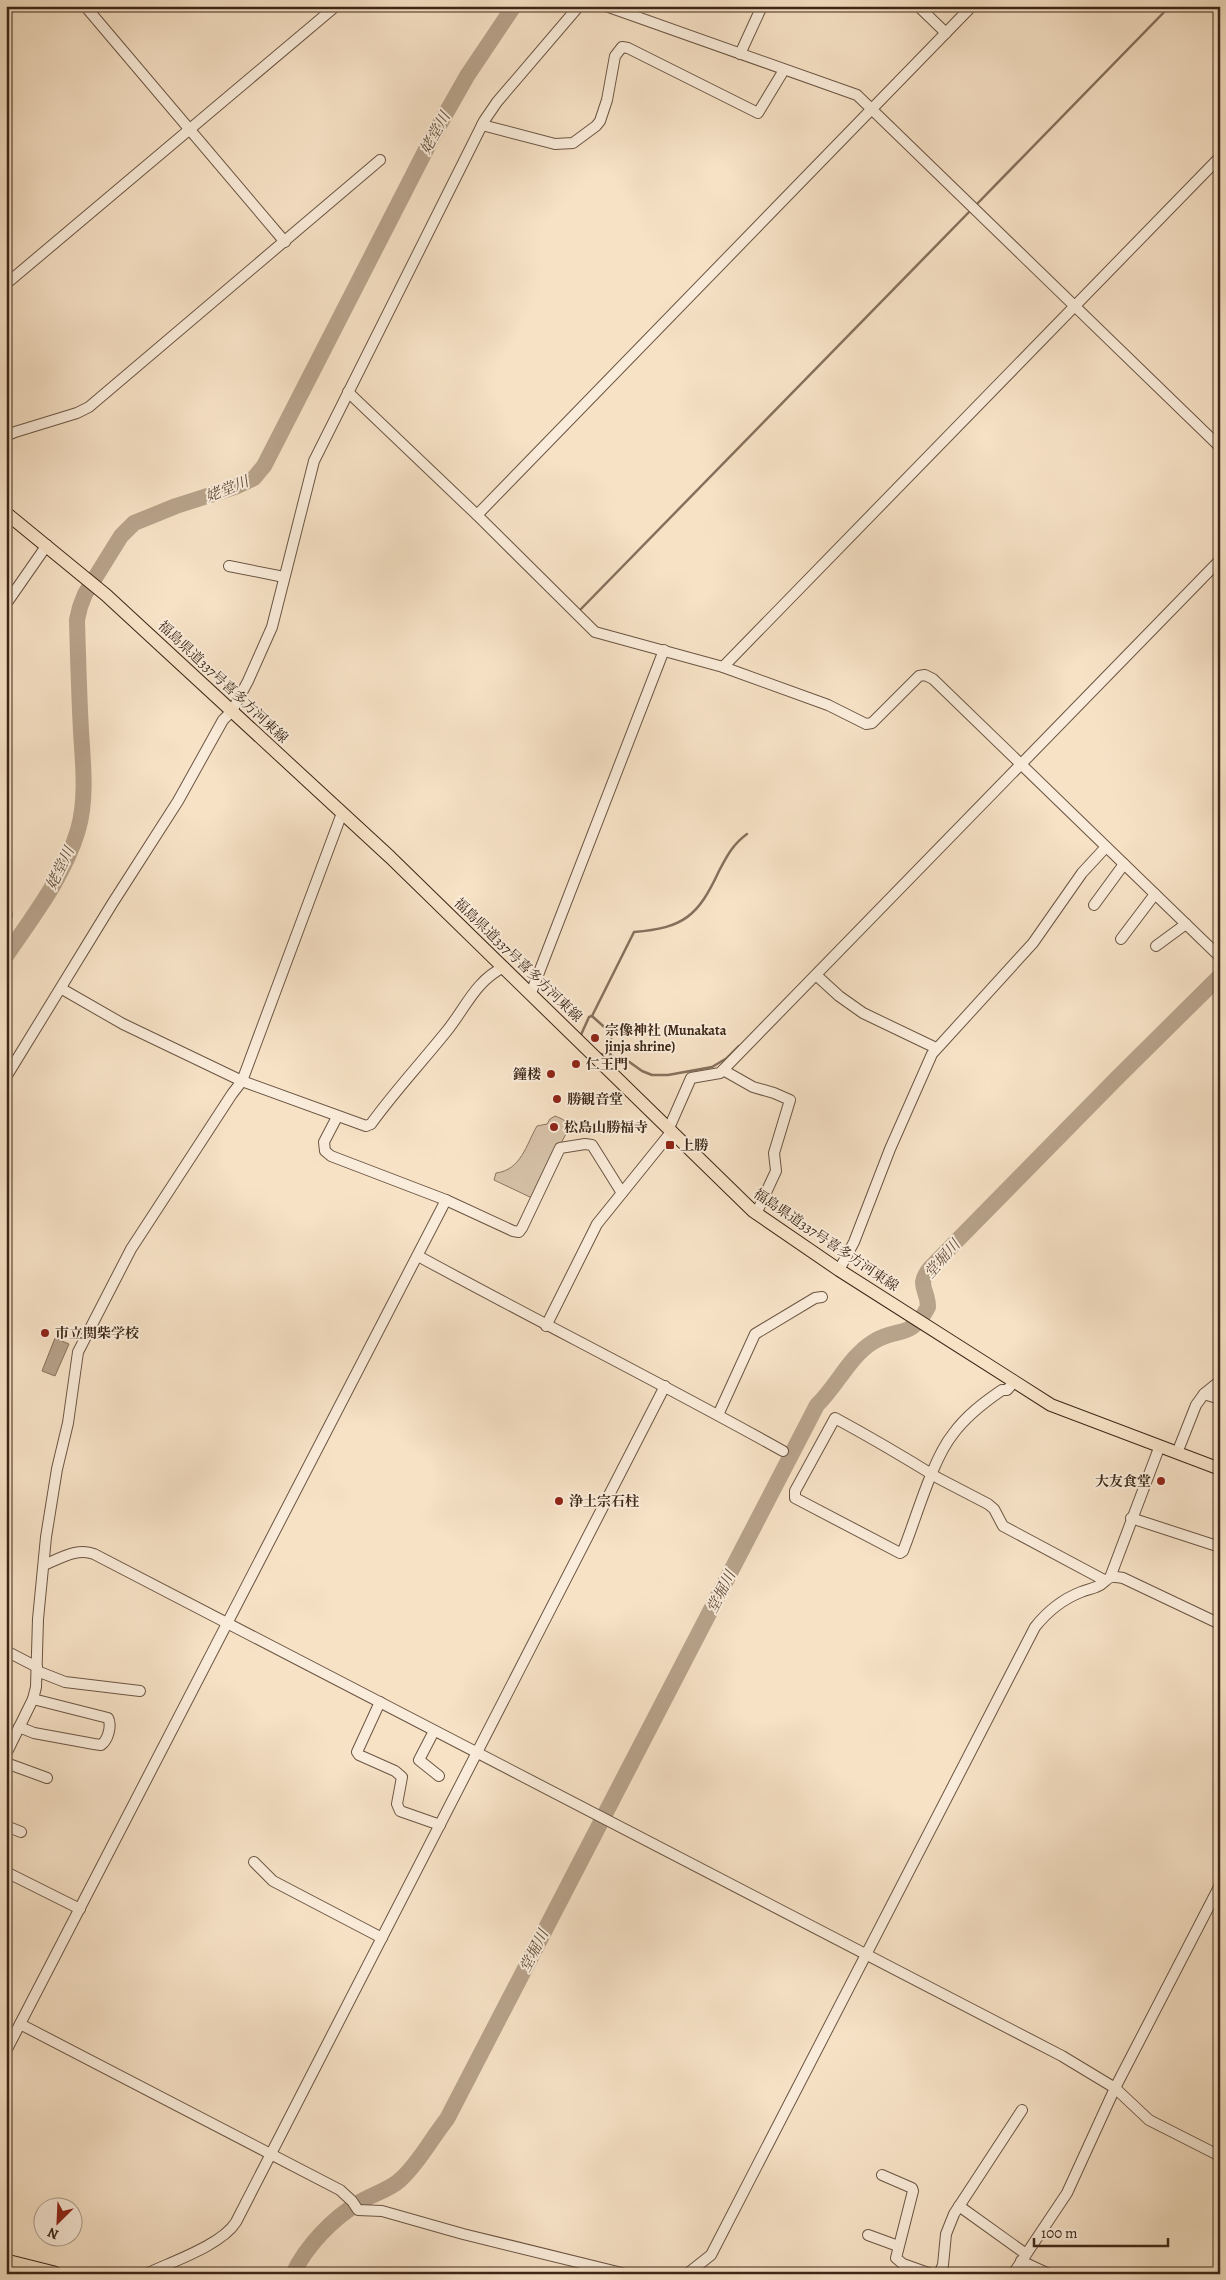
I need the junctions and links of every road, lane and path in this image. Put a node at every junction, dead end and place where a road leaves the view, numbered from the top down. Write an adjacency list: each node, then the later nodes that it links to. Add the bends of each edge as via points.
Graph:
1 (85, 6): 13 (street)
2 (336, 6): 13 (street)
3 (579, 6): 12 (street, via 497,102)
4 (606, 6): 9 (street)
5 (762, 6): 9 (street)
6 (918, 6): 8 (street)
7 (972, 6): 8 (street)
8 (946, 34): 11 (street)
9 (740, 54): 10 (street)
10 (784, 70): 11 (street, via 852,92); 12 (street, via 758,112 628,48 622,48 615,56 600,121 573,143 555,144)
11 (873, 108): 18 (street); 23 (street)
12 (482, 125): 19 (street)
13 (190, 130): 16 (street); 17 (street)
14 (1220, 157): 18 (street)
15 (380, 160): 16 (street)
16 (285, 242): 20 (street, via 89,407)
17 (6, 284)
18 (1075, 306): 21 (street); 30 (street)
19 (348, 392): 23 (street); 27 (street, via 309,475)
20 (6, 436)
21 (1220, 447)
22 (6, 513): 24 (main road, 福島県道337号喜多方河東線)
23 (477, 515): 29 (street, via 595,632)
24 (47, 545): 28 (street); 31 (main road, 福島県道337号喜多方河東線)
25 (1220, 560): 32 (street)
26 (229, 566): 27 (street)
27 (284, 577): 31 (street, via 265,645)
28 (6, 604)
29 (664, 650): 30 (street); 45 (street)
30 (723, 667): 32 (street, via 828,705 866,724 872,723 918,676 926,675)
31 (232, 711): 33 (main road, 福島県道337号喜多方河東線); 44 (street, via 222,720 178,801)
32 (1020, 764): 34 (street); 43 (street)
33 (342, 813): 42 (main road, 福島県道337号喜多方河東線); 49 (street)
34 (1106, 847): 35 (street); 46 (street, via 1082,873 1033,943)
35 (1124, 864): 36 (street); 37 (street)
36 (1155, 894): 38 (street); 39 (street)
37 (1094, 905)
38 (1186, 924): 40 (street); 41 (street)
39 (1121, 939)
40 (1156, 946)
41 (1220, 957)
42 (504, 967): 45 (main road, 福島県道337号喜多方河東線); 50 (street, via 484,980 447,1031 370,1124 358,1125)
43 (816, 975): 46 (street, via 863,1013); 47 (street)
44 (62, 989): 48 (street); 49 (street, via 123,1024)
45 (531, 993): 51 (main road, 福島県道337号喜多方河東線)
46 (936, 1048): 56 (street, via 890,1150 854,1242)
47 (723, 1070): 51 (street, via 692,1078); 54 (street, via 753,1087 790,1100 774,1153 776,1171)
48 (6, 1077)
49 (242, 1081): 50 (street); 72 (street, via 131,1249 78,1352 67,1428 54,1485)
50 (337, 1117): 53 (street, via 324,1142 328,1154)
51 (670, 1130): 52 (street); 54 (main road, 福島県道337号喜多方河東線)
52 (622, 1193): 53 (street, via 592,1145 585,1144 560,1148 520,1232); 58 (street, via 597,1224)
53 (446, 1200): 55 (street)
54 (756, 1214): 56 (main road, 福島県道337号喜多方河東線)
55 (418, 1256): 58 (street); 74 (street)
56 (839, 1270): 60 (main road, 福島県道337号喜多方河東線)
57 (822, 1297): 64 (street, via 815,1298 756,1334)
58 (546, 1326): 61 (street)
59 (1220, 1380): 62 (street)
60 (1014, 1382): 65 (main road, 福島県道337号喜多方河東線, via 1051,1405); 69 (street, via 970,1414 958,1427)
61 (665, 1386): 64 (street); 84 (street)
62 (1204, 1394): 63 (street); 67 (street)
63 (1220, 1399)
64 (718, 1415): 66 (street)
65 (1159, 1448): 67 (main road, 福島県道337号喜多方河東線); 70 (street)
66 (783, 1451)
67 (1177, 1454): 68 (main road, 福島県道337号喜多方河東線)
68 (1220, 1469)
69 (932, 1474): 69 (street, via 900,1553 794,1496 835,1418); 73 (street, via 988,1504 1003,1526)
70 (1131, 1518): 71 (street); 73 (street)
71 (1220, 1547)
72 (44, 1565): 74 (street, via 88,1551); 77 (street)
73 (1108, 1578): 75 (street, via 1124,1578); 96 (street, via 1058,1604 1035,1627)
74 (229, 1622): 80 (street); 94 (street)
75 (1220, 1624)
76 (6, 1651): 77 (street)
77 (37, 1669): 78 (street, via 65,1682); 79 (street)
78 (140, 1691)
79 (33, 1699): 81 (street); 81 (street, via 108,1718 106,1741 101,1745 94,1744)
80 (380, 1702): 82 (street); 89 (street, via 357,1752 402,1776 397,1804 400,1811)
81 (19, 1728): 83 (street)
82 (434, 1731): 84 (street); 86 (street, via 419,1760)
83 (6, 1754)
84 (478, 1754): 89 (street); 96 (street)
85 (6, 1763): 87 (street)
86 (439, 1776)
87 (47, 1778)
88 (6, 1826): 90 (street)
89 (440, 1826): 95 (street)
90 (21, 1832)
91 (254, 1862): 95 (street, via 273,1881)
92 (6, 1872): 94 (street)
93 (1220, 1885): 99 (street)
94 (80, 1909): 97 (street)
95 (382, 1938): 101 (street)
96 (867, 1955): 99 (street, via 1062,2056); 112 (street, via 711,2256)
97 (20, 2024): 98 (street); 101 (street)
98 (6, 2051)
99 (1115, 2088): 102 (street, via 1149,2120); 107 (street, via 1067,2193)
100 (1022, 2110): 104 (street)
101 (271, 2154): 110 (street, via 231,2230 215,2242); 111 (street, via 340,2190 358,2210 382,2211)
102 (1220, 2156)
103 (882, 2176): 106 (street, via 913,2191)
104 (959, 2206): 107 (street); 114 (street, via 949,2227)
105 (868, 2235): 106 (street)
106 (898, 2246): 113 (street, via 898,2260)
107 (1024, 2258): 115 (street); 116 (street)
108 (6, 2262): 109 (highway)
109 (54, 2274)
110 (146, 2274)
111 (626, 2274)
112 (687, 2274)
113 (931, 2274)
114 (939, 2274)
115 (1013, 2274)
116 (1049, 2274)

